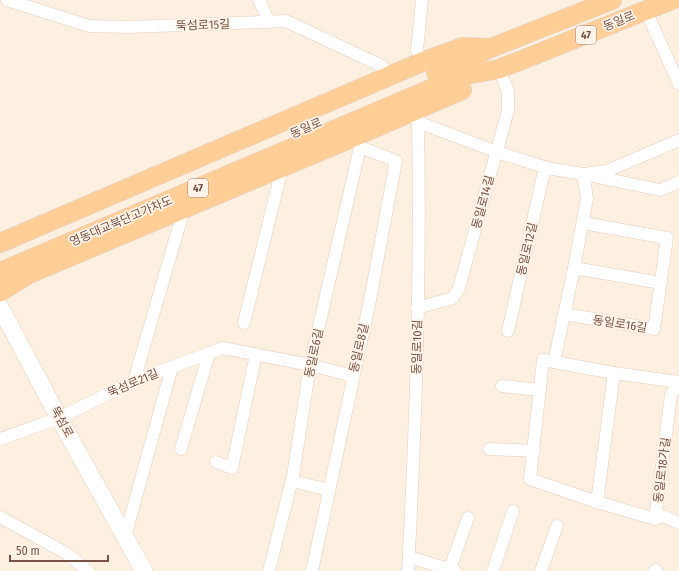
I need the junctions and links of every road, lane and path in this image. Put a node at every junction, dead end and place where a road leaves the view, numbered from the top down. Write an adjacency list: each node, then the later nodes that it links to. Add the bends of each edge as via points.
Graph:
1 (7, 0): 7 (street, 뚝섬로15길, via 89,26)
2 (258, 0): 7 (street)
3 (422, 0): 9 (street, via 417,50)
4 (612, 0): 8 (main road, 동일로 / 47)
5 (672, 0): 6 (main road, 동일로 / 47)
6 (646, 11): 10 (main road, 동일로 / 47); 11 (street)
7 (269, 22): 12 (street, 뚝섬로15길, via 286,21 382,66)
8 (491, 48): 9 (main road, via 463,47); 12 (main road, 동일로 / 47)
9 (422, 62): 12 (main road)
10 (499, 69): 12 (main road, 동일로 / 47, via 461,76); 15 (street, 동일로14길, via 508,91 508,110)
11 (679, 84)
12 (401, 101): 14 (main road, 동일로); 15 (street); 22 (main road); 23 (main road, 동일로 / 47); 25 (main road, 영동대교북단고가차도 / 47); 29 (street, 동일로10길, via 419,186)
13 (679, 140): 18 (street, via 607,171)
14 (357, 142): 17 (main road, 동일로); 36 (street, 동일로6길); 39 (street, 동일로8길, via 396,161)
15 (497, 152): 16 (street); 29 (street, 동일로14길, via 459,288 453,298)
16 (545, 167): 18 (street); 32 (street, 동일로12길)
17 (282, 168): 20 (main road, 동일로); 31 (street)
18 (584, 174): 19 (street, via 660,190); 21 (street, via 587,198)
19 (679, 182)
20 (184, 209): 27 (main road, 동일로, via 29,274); 40 (street)
21 (583, 222): 24 (street); 26 (street, 동일로16길, via 667,238)
22 (0, 243)
23 (0, 258)
24 (574, 268): 26 (street); 30 (street)
25 (0, 272)
26 (661, 283): 30 (street, 동일로16길, via 654,329)
27 (0, 292)
28 (0, 307): 45 (main road, 뚝섬로)
29 (418, 308): 61 (street, 동일로10길)
30 (564, 314): 35 (street)
31 (244, 323)
32 (508, 331)
33 (209, 353): 34 (street, 뚝섬로21길, via 223,348); 37 (street, 뚝섬로21길); 47 (street)
34 (256, 354): 36 (street, 뚝섬로21길); 50 (street, via 232,468)
35 (554, 362): 38 (street); 43 (street, via 543,360)
36 (310, 365): 39 (street, 뚝섬로21길); 51 (street, 동일로6길)
37 (172, 367): 40 (street, 뚝섬로21길); 60 (street)
38 (614, 373): 41 (street); 53 (street)
39 (353, 376): 52 (street, 동일로8길)
40 (134, 381): 45 (street, 뚝섬로21길)
41 (679, 382): 44 (street, 동일로18가길)
42 (502, 386): 43 (street)
43 (540, 390): 49 (street)
44 (675, 396): 57 (street, 동일로18가길)
45 (59, 418): 46 (street, 뚝섬로21길); 60 (main road, 뚝섬로)
46 (0, 439)
47 (181, 449)
48 (489, 449): 49 (street)
49 (534, 451): 53 (street, via 530,479)
50 (216, 462)
51 (292, 481): 52 (street); 65 (street, 동일로6길)
52 (329, 490): 66 (street, 동일로8길)
53 (597, 502): 57 (street)
54 (513, 511): 68 (street)
55 (0, 517): 63 (street, via 66,553)
56 (468, 518): 62 (street)
57 (655, 519): 58 (street, 동일로18가길, via 663,516)
58 (679, 523)
59 (557, 526): 69 (street)
60 (125, 537): 64 (main road, 뚝섬로)
61 (409, 557): 62 (street); 67 (street, 동일로10길)
62 (451, 570)
63 (88, 571)
64 (144, 571)
65 (269, 571)
66 (312, 571)
67 (408, 571)
68 (493, 571)
69 (541, 571)

